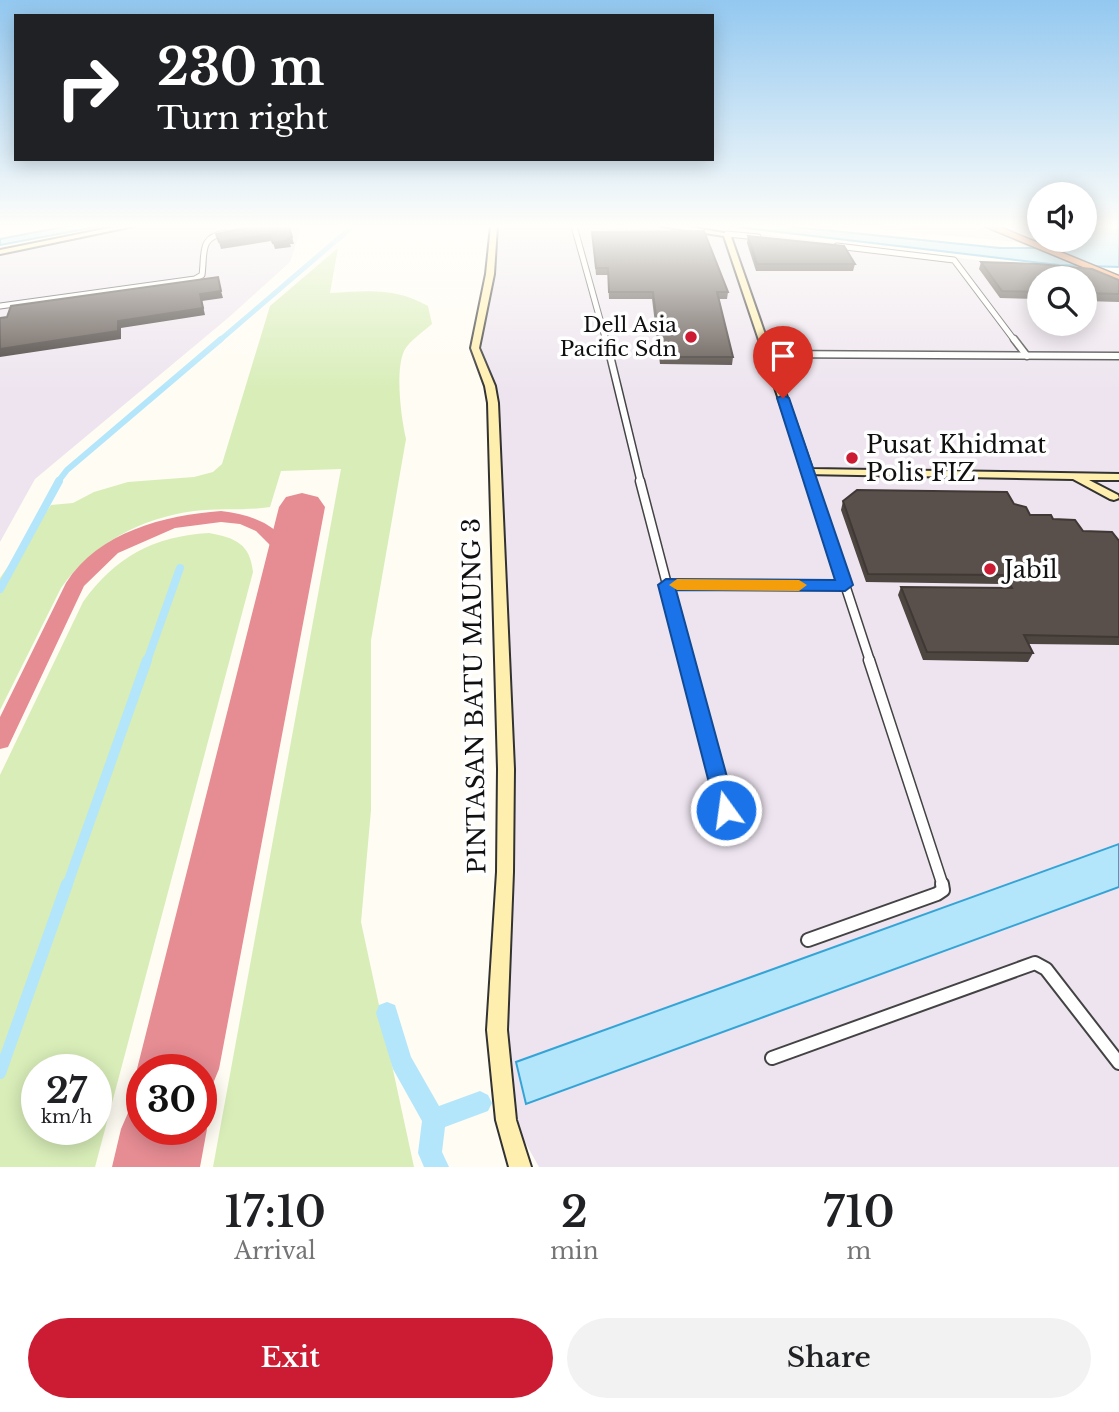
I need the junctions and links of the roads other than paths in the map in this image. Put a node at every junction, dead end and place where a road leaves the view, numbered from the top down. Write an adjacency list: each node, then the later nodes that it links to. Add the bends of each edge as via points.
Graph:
1 (184, 280): 6 (street)
2 (489, 280): 22 (street, PINTASAN BATU MAUNG 3, via 475,348 493,402 506,756 496,1030 506,1120)
3 (589, 280): 16 (street)
4 (743, 280): 7 (street)
5 (970, 280): 8 (street)
6 (0, 306)
7 (768, 354): 8 (street); 10 (street)
8 (1027, 356): 9 (street)
9 (1119, 356)
10 (808, 472): 11 (street); 17 (street)
11 (1071, 476): 12 (street); 15 (street)
12 (1099, 476): 13 (street); 15 (street)
13 (1119, 477)
14 (1119, 483): 15 (street)
15 (1116, 501)
16 (666, 585): 17 (street); 18 (street)
17 (845, 585): 19 (street, via 943,890)
18 (726, 810)
19 (808, 940)
20 (772, 1058): 21 (street, via 1035,963 1046,969)
21 (1119, 1063)
22 (520, 1167)

